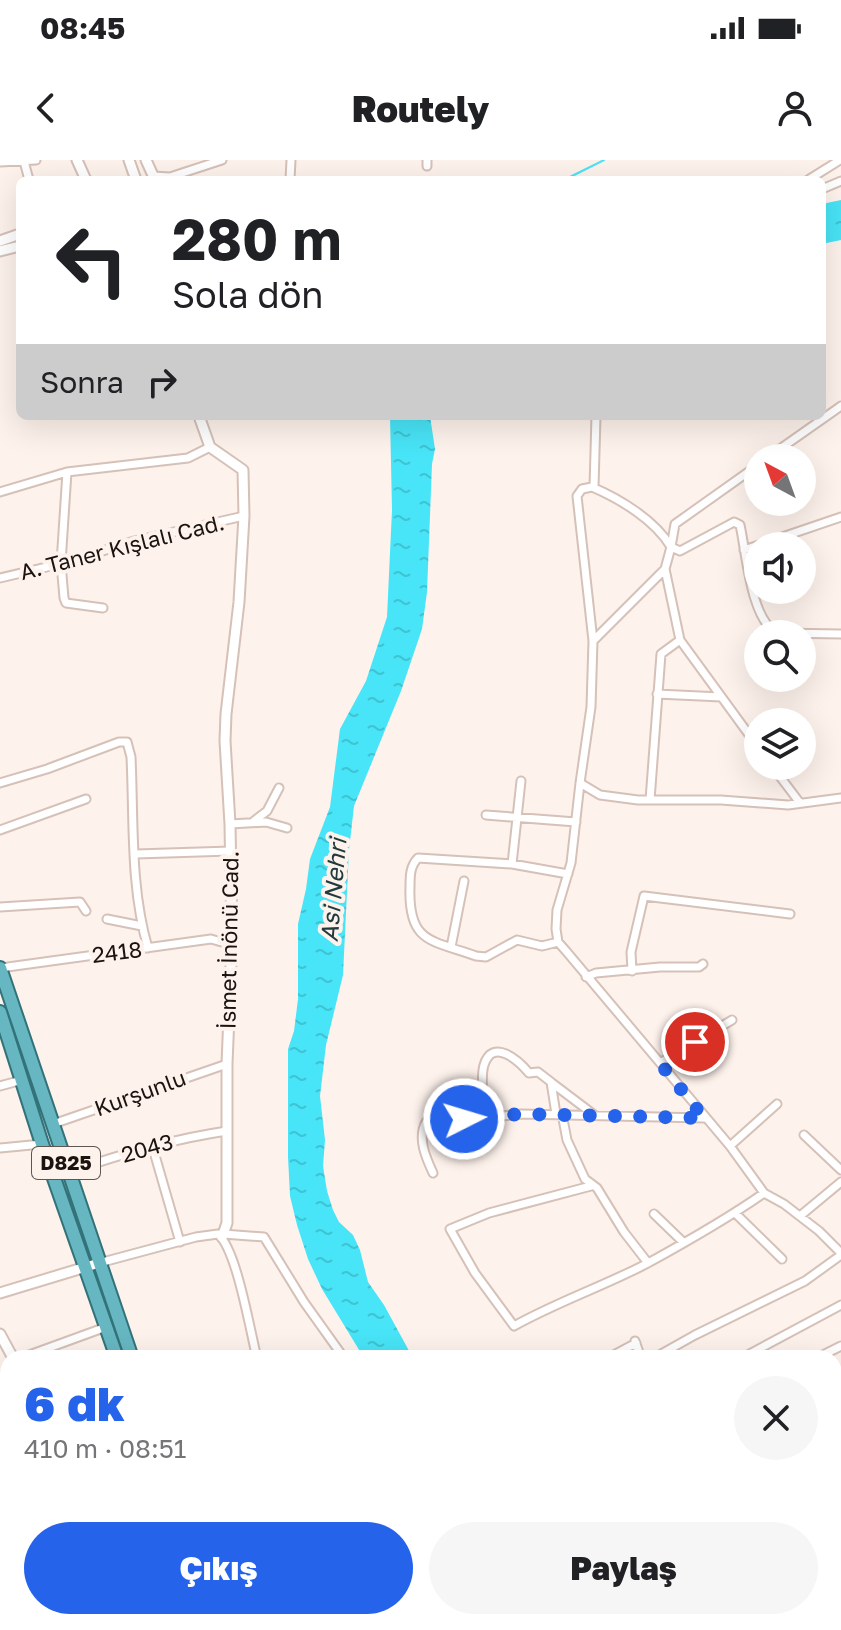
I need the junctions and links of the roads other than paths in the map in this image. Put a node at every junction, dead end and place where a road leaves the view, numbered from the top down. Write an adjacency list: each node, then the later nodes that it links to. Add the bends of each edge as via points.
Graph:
1 (36, 160): 4 (street)
2 (222, 160): 6 (street)
3 (840, 160): 7 (street)
4 (24, 161): 5 (street)
5 (0, 162)
6 (177, 176)
7 (814, 176)
8 (200, 420): 12 (street)
9 (596, 420): 15 (street)
10 (821, 420): 11 (street)
11 (787, 444)
12 (210, 447): 13 (street, via 188,458); 17 (street, İsmet İnönü Cad., via 243,470)
13 (67, 472): 16 (street); 22 (street)
14 (744, 475): 20 (street, via 675,524)
15 (594, 487): 20 (street, via 661,531); 29 (street, via 577,496)
16 (0, 492)
17 (244, 516): 22 (street, A. Taner Kışlalı Cad.); 46 (street, İsmet İnönü Cad., via 226,714)
18 (841, 517): 19 (street)
19 (797, 532)
20 (671, 547): 21 (street, via 680,551 734,522 740,525); 23 (street)
21 (744, 550)
22 (61, 563): 24 (street, A. Taner Kışlalı Cad.); 26 (street, via 66,603)
23 (665, 569): 28 (street); 29 (street)
24 (0, 578)
25 (758, 604): 27 (street, via 770,630 778,633)
26 (103, 608)
27 (841, 634)
28 (680, 640): 30 (street, via 661,654); 31 (street)
29 (593, 641): 36 (street, via 591,707)
30 (657, 694): 31 (street); 40 (street)
31 (721, 697): 32 (street)
32 (744, 728)
33 (783, 780): 41 (street)
34 (521, 781): 43 (street)
35 (0, 783): 50 (street, via 127,742)
36 (580, 783): 40 (street, via 600,795); 44 (street)
37 (279, 788): 45 (street, via 267,811)
38 (841, 798): 41 (street)
39 (86, 799): 48 (street)
40 (650, 800): 41 (street)
41 (800, 803)
42 (486, 815): 43 (street)
43 (518, 818): 44 (street); 51 (street)
44 (576, 822): 52 (street)
45 (252, 823): 46 (street); 47 (street)
46 (230, 824): 49 (street, İsmet İnönü Cad.)
47 (287, 828)
48 (0, 830)
49 (231, 851): 50 (street); 60 (street, İsmet İnönü Cad.)
50 (136, 854): 58 (street)
51 (512, 864): 52 (street); 61 (street, via 414,861 413,922 423,936)
52 (568, 874): 59 (street, via 557,910)
53 (464, 881): 61 (street)
54 (0, 907): 55 (street, via 80,902)
55 (86, 911)
56 (790, 914): 65 (street, via 644,896)
57 (107, 919): 58 (street)
58 (142, 926): 62 (street)
59 (558, 942): 61 (street, via 542,946 517,940 486,957); 66 (street)
60 (232, 945): 62 (street, 2418, via 211,939); 70 (street, İsmet İnönü Cad.)
61 (451, 947)
62 (148, 948): 64 (street, 2418)
63 (703, 964): 65 (street)
64 (0, 968): 79 (highway, D825)
65 (632, 971): 66 (street)
66 (586, 977): 69 (street)
67 (0, 1012): 71 (highway, D825)
68 (732, 1020): 69 (street)
69 (660, 1063): 78 (street)
70 (227, 1064): 79 (street, Kurşunlu); 80 (street, İsmet İnönü Cad.)
71 (22, 1080): 73 (street); 82 (highway, D825)
72 (551, 1082): 75 (street); 76 (street); 77 (street, via 538,1072 529,1073 515,1057 491,1055 484,1064)
73 (0, 1086)
74 (777, 1104): 84 (street)
75 (559, 1114): 76 (street); 77 (street); 90 (street)
76 (594, 1115): 78 (street)
77 (483, 1118): 88 (street, via 426,1122 423,1147)
78 (704, 1118): 84 (street)
79 (53, 1124): 87 (highway, D825)
80 (227, 1131): 83 (street, 2043); 95 (street, İsmet İnönü Cad., via 227,1223)
81 (804, 1135): 86 (street)
82 (42, 1144): 85 (street); 102 (highway, D825)
83 (152, 1145): 87 (street, 2043); 96 (street)
84 (730, 1146): 91 (street)
85 (0, 1148)
86 (841, 1170)
87 (69, 1172): 100 (highway, D825)
88 (433, 1173)
89 (841, 1182): 94 (street)
90 (591, 1186): 101 (street); 101 (street, via 450,1229 514,1326)
91 (764, 1193): 92 (street); 94 (street)
92 (735, 1213): 97 (street); 99 (street)
93 (654, 1214): 97 (street)
94 (800, 1216): 98 (street)
95 (222, 1236): 96 (street); 109 (street, İsmet İnönü Cad.); 110 (street, via 264,1237)
96 (180, 1242): 100 (street)
97 (683, 1242): 101 (street)
98 (841, 1254): 113 (street, via 805,1281)
99 (782, 1259)
100 (99, 1263): 102 (street); 108 (highway, D825)
101 (648, 1263)
102 (86, 1269): 103 (street); 105 (highway, D825)
103 (0, 1293)
104 (841, 1305): 114 (street)
105 (106, 1327): 106 (street); 107 (highway, D825)
106 (43, 1350)
107 (114, 1350)
108 (129, 1350)
109 (255, 1350)
110 (338, 1350)
111 (621, 1350): 112 (street, via 635,1341)
112 (638, 1350)
113 (669, 1350)
114 (757, 1350)

